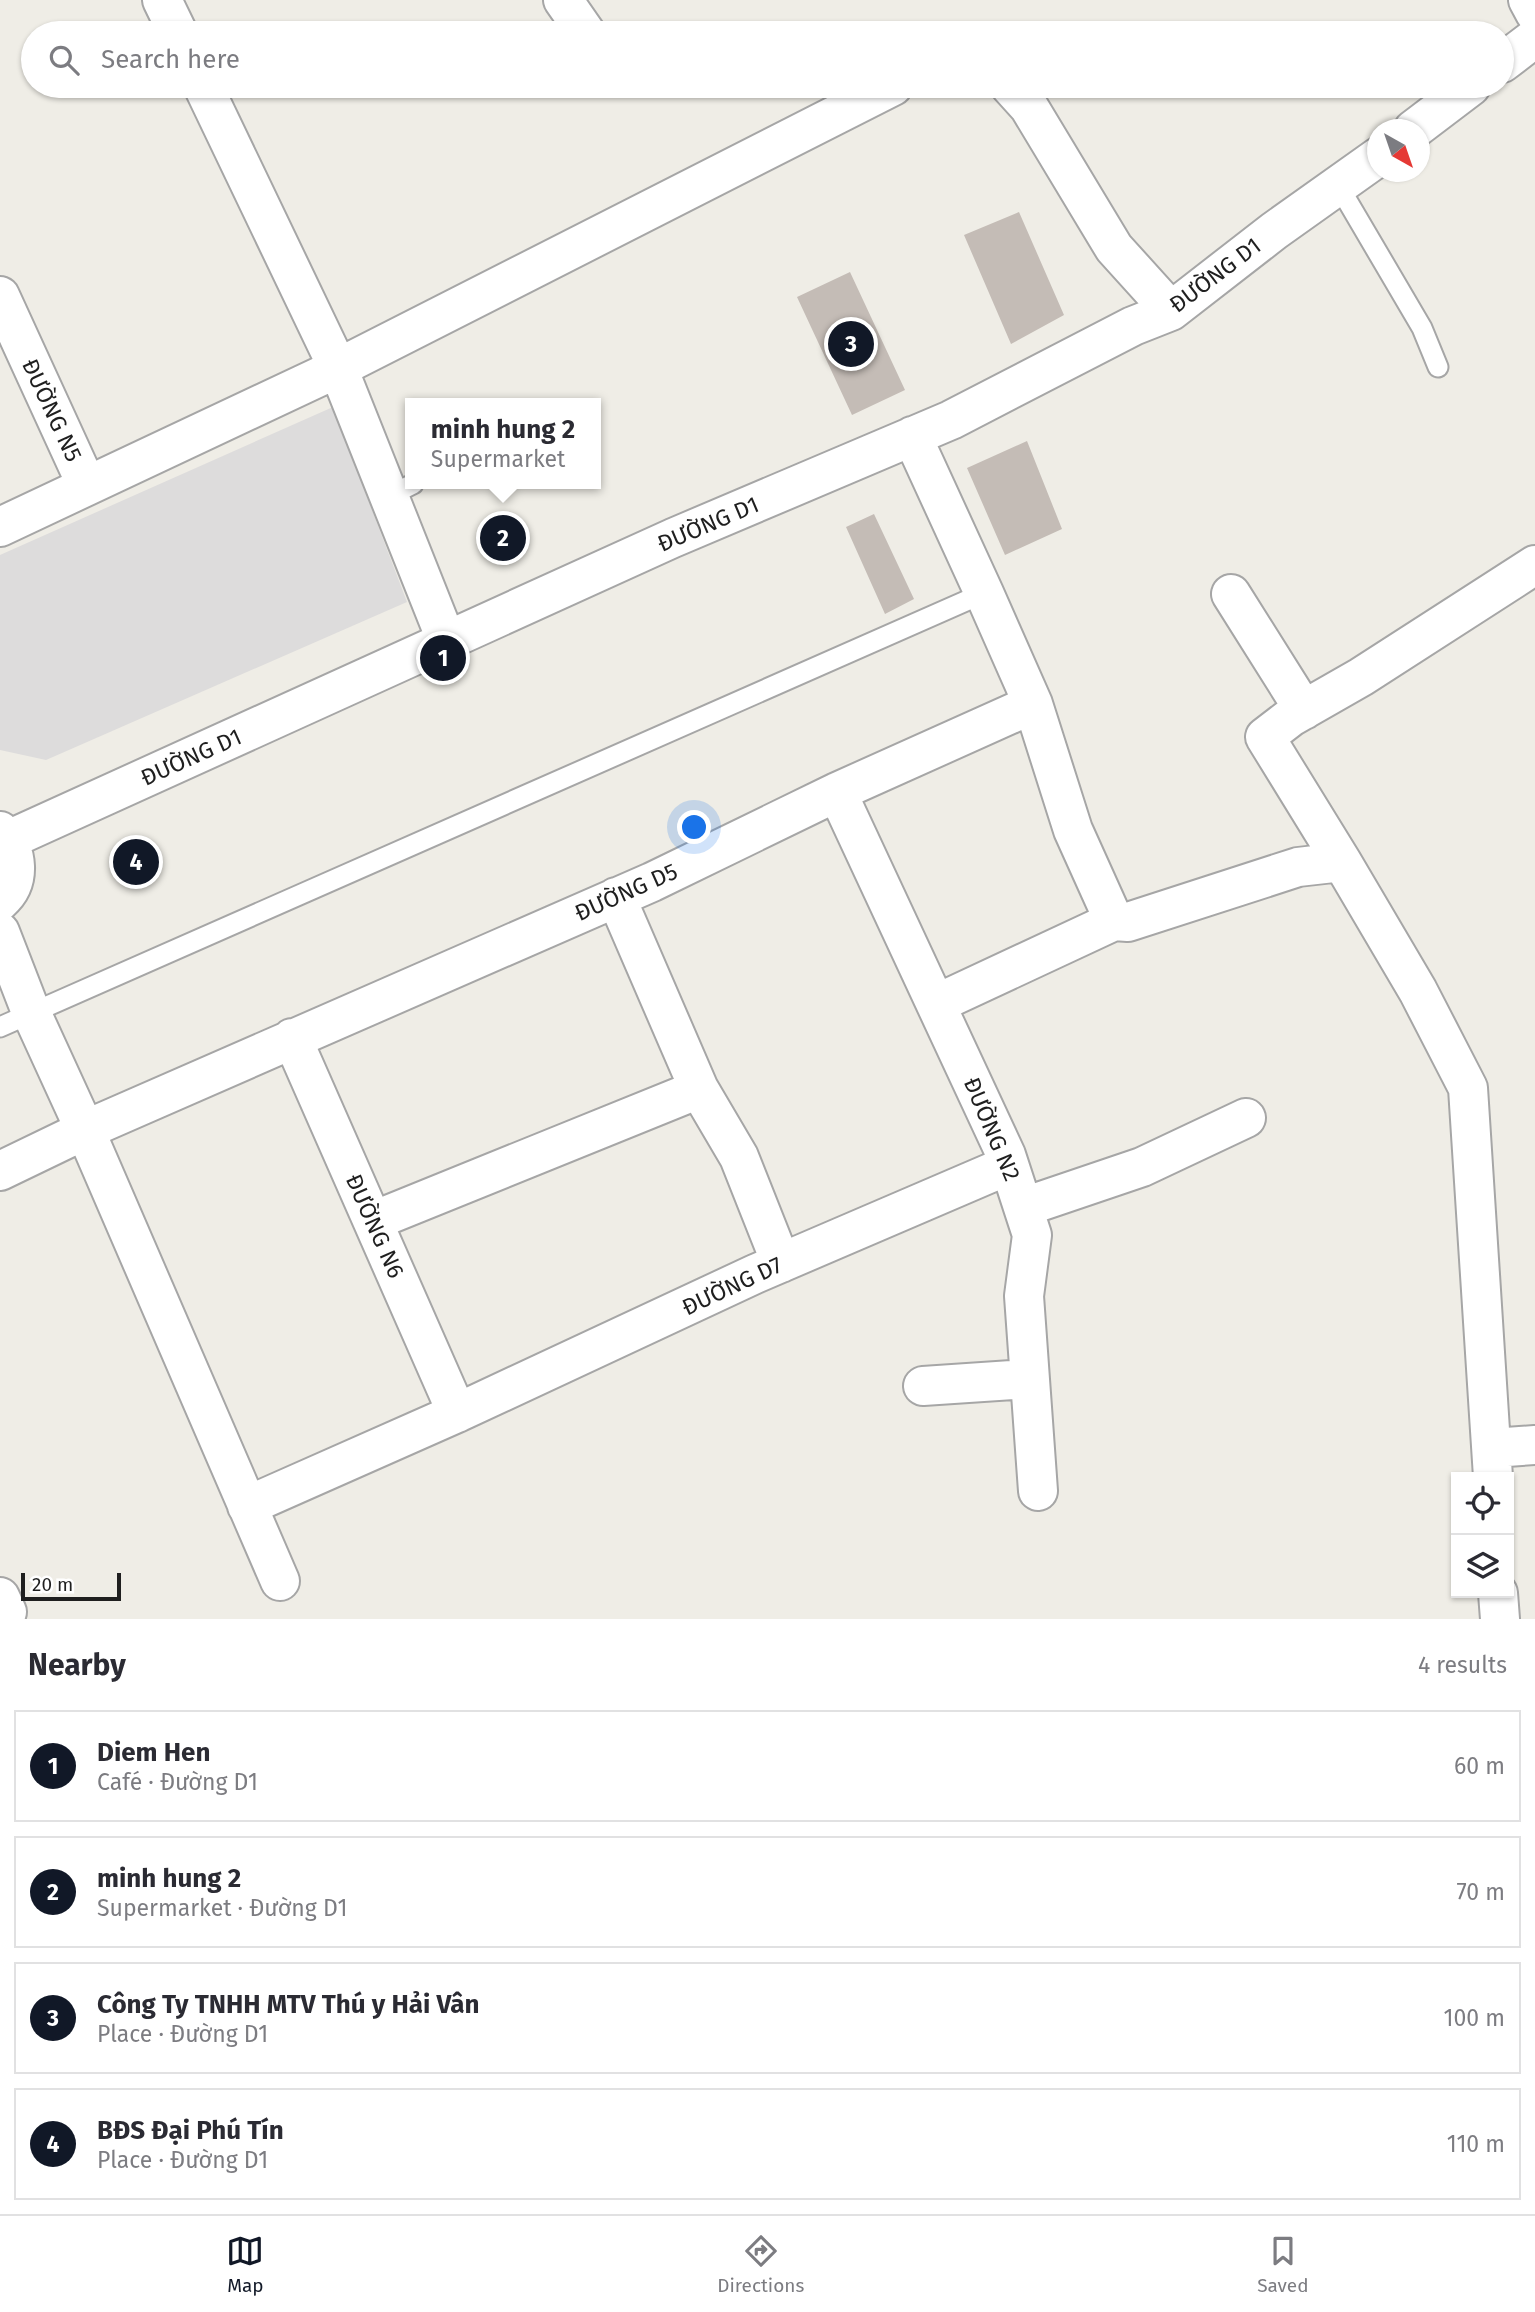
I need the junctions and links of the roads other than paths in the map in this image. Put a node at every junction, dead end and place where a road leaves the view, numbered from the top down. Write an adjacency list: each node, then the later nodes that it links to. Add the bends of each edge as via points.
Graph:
1 (162, 0): 5 (street)
2 (563, 0): 6 (street)
3 (1528, 0): 4 (street)
4 (1535, 13)
5 (172, 21)
6 (578, 21)
7 (1535, 38): 8 (street)
8 (1514, 54)
9 (209, 98): 19 (street)
10 (869, 98): 19 (street)
11 (1021, 98): 17 (street, via 1114,248)
12 (1455, 98): 13 (street)
13 (1428, 119)
14 (1367, 164): 15 (street, ĐƯỜNG D1)
15 (1338, 185): 17 (street, ĐƯỜNG D1); 18 (lane, via 1422,328)
16 (0, 296): 21 (street, ĐƯỜNG N5)
17 (1171, 311): 20 (street, ĐƯỜNG D1)
18 (1438, 367)
19 (338, 368): 21 (street); 22 (street)
20 (912, 436): 25 (street); 27 (street, ĐƯỜNG D1, via 673,538)
21 (87, 486): 23 (street)
22 (401, 490): 27 (street)
23 (0, 527)
24 (1535, 565): 29 (street)
25 (984, 593): 28 (street); 38 (lane)
26 (1231, 594): 29 (street)
27 (447, 642): 31 (street, ĐƯỜNG D1)
28 (1032, 704): 30 (street, ĐƯỜNG D5); 35 (street, via 1073,830)
29 (1304, 710): 32 (street, via 1265,737)
30 (837, 792): 33 (street, ĐƯỜNG D5); 37 (street, ĐƯỜNG N2)
31 (4, 835): 34 (street, via 14,852 15,869 13,883)
32 (1342, 862): 35 (street, via 1298,867 1128,922); 52 (street, via 1418,991 1468,1088)
33 (616, 897): 39 (street, ĐƯỜNG D5); 40 (street)
34 (0, 901)
35 (1114, 921): 37 (street)
36 (0, 932): 38 (street)
37 (936, 1004): 43 (street, ĐƯỜNG N2)
38 (15, 1019): 42 (street)
39 (292, 1038): 42 (street, ĐƯỜNG D5); 46 (street, ĐƯỜNG N6)
40 (699, 1088): 46 (street); 47 (street, via 739,1157)
41 (1246, 1118): 45 (street, via 1142,1167)
42 (85, 1130): 44 (street, ĐƯỜNG D5); 54 (street)
43 (1009, 1165): 45 (street, ĐƯỜNG N2); 47 (street, ĐƯỜNG D7)
44 (0, 1171)
45 (1024, 1208): 48 (street, ĐƯỜNG N2, via 1032,1235 1024,1296)
46 (373, 1221): 50 (street, ĐƯỜNG N6)
47 (781, 1263): 50 (street, ĐƯỜNG D7)
48 (1028, 1379): 49 (street); 53 (street, ĐƯỜNG N2)
49 (923, 1386)
50 (457, 1413): 54 (street, ĐƯỜNG D7)
51 (1535, 1445): 52 (street)
52 (1493, 1463)
53 (1038, 1491)
54 (247, 1506): 55 (street)
55 (280, 1580)
56 (1499, 1598): 57 (street)
57 (1500, 1619)

